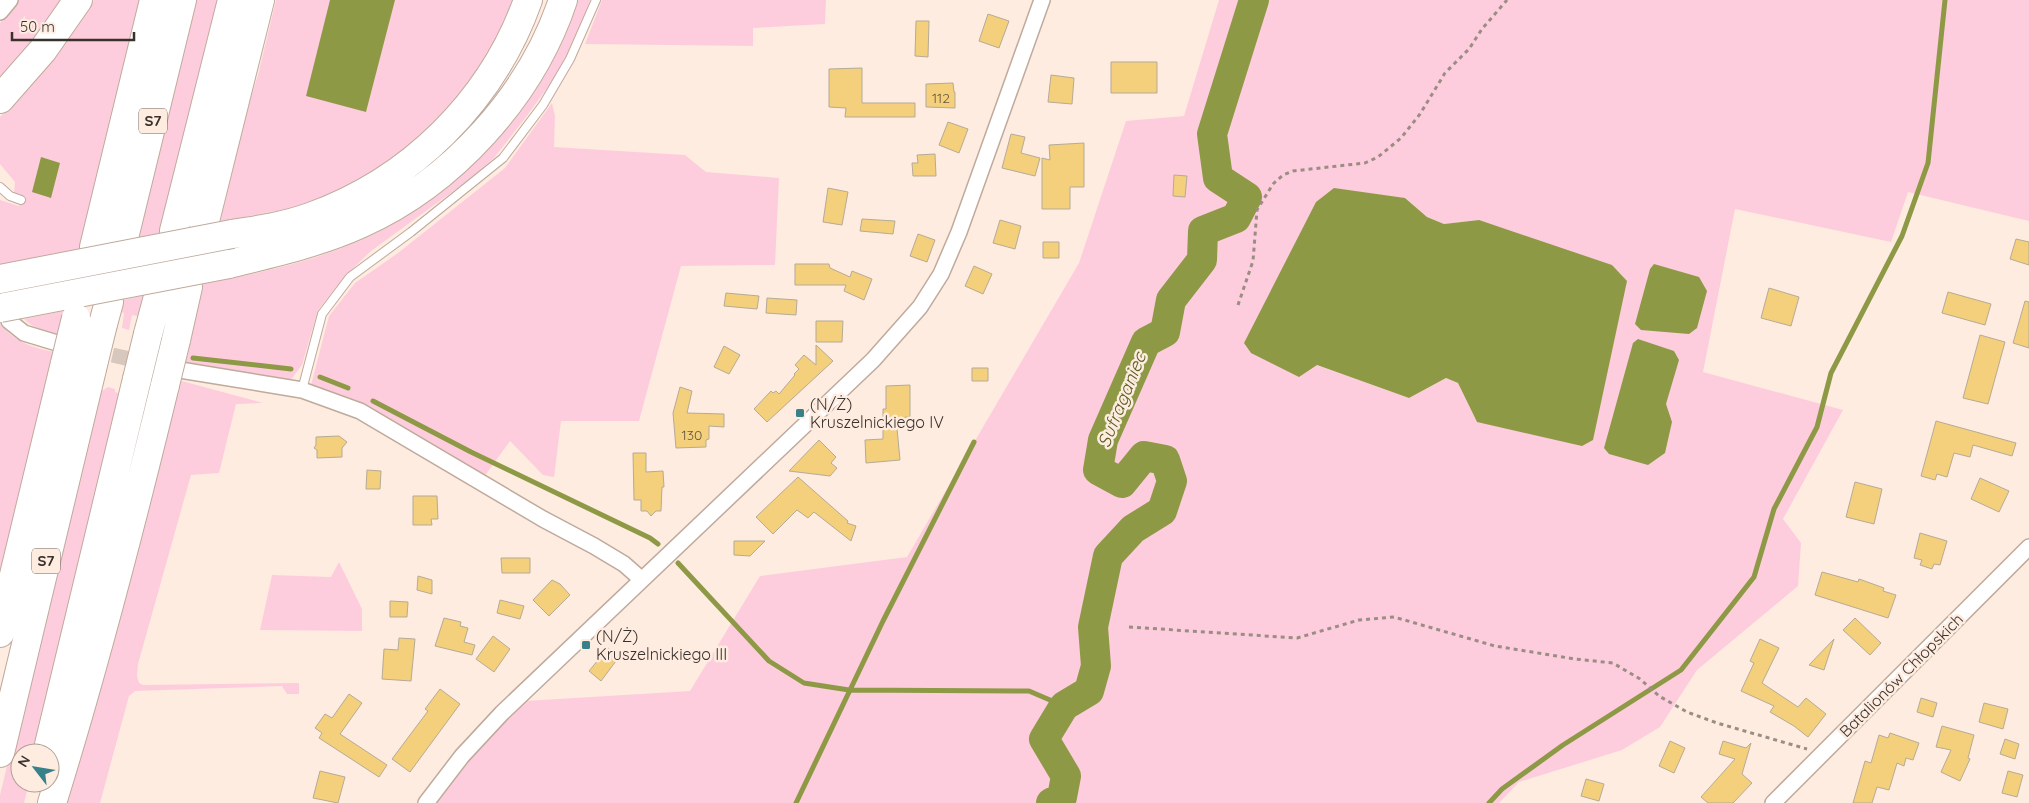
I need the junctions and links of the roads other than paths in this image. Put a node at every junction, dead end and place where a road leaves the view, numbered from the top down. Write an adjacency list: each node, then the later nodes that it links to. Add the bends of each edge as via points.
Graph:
1 (10, 0): 11 (street)
2 (78, 0): 12 (highway, via 43,50)
3 (154, 0): 18 (highway)
4 (182, 0): 17 (highway, S7)
5 (232, 0): 16 (highway)
6 (260, 0): 15 (highway)
7 (528, 0): 19 (highway, bridge, via 510,44 455,122 421,155 382,182 336,206 272,228)
8 (563, 0): 24 (highway, bridge, via 542,47 497,118 473,146 399,203 360,224 306,244)
9 (596, 0): 27 (lane, via 566,67 543,105 503,158 350,277 322,314)
10 (1042, 0): 29 (street, via 959,232 932,292 888,345)
11 (0, 12)
12 (0, 99)
13 (0, 187): 14 (lane)
14 (21, 200)
15 (204, 225)
16 (174, 231)
17 (123, 242)
18 (94, 247)
19 (0, 278)
20 (188, 287): 26 (highway, bridge, via 176,340)
21 (159, 293): 31 (highway, bridge)
22 (78, 313): 25 (highway, bridge)
23 (106, 313): 32 (highway, S7, bridge)
24 (4, 315): 25 (street, via 24,333)
25 (61, 353): 30 (highway)
26 (172, 378): 27 (street); 33 (highway)
27 (302, 390): 29 (street, via 360,411 609,555)
28 (2029, 547): 35 (street, Batalionów Chłopskich)
29 (641, 579): 34 (street, via 502,713 462,756)
30 (0, 633)
31 (49, 743)
32 (0, 753)
33 (52, 803)
34 (426, 803)
35 (1773, 803)

